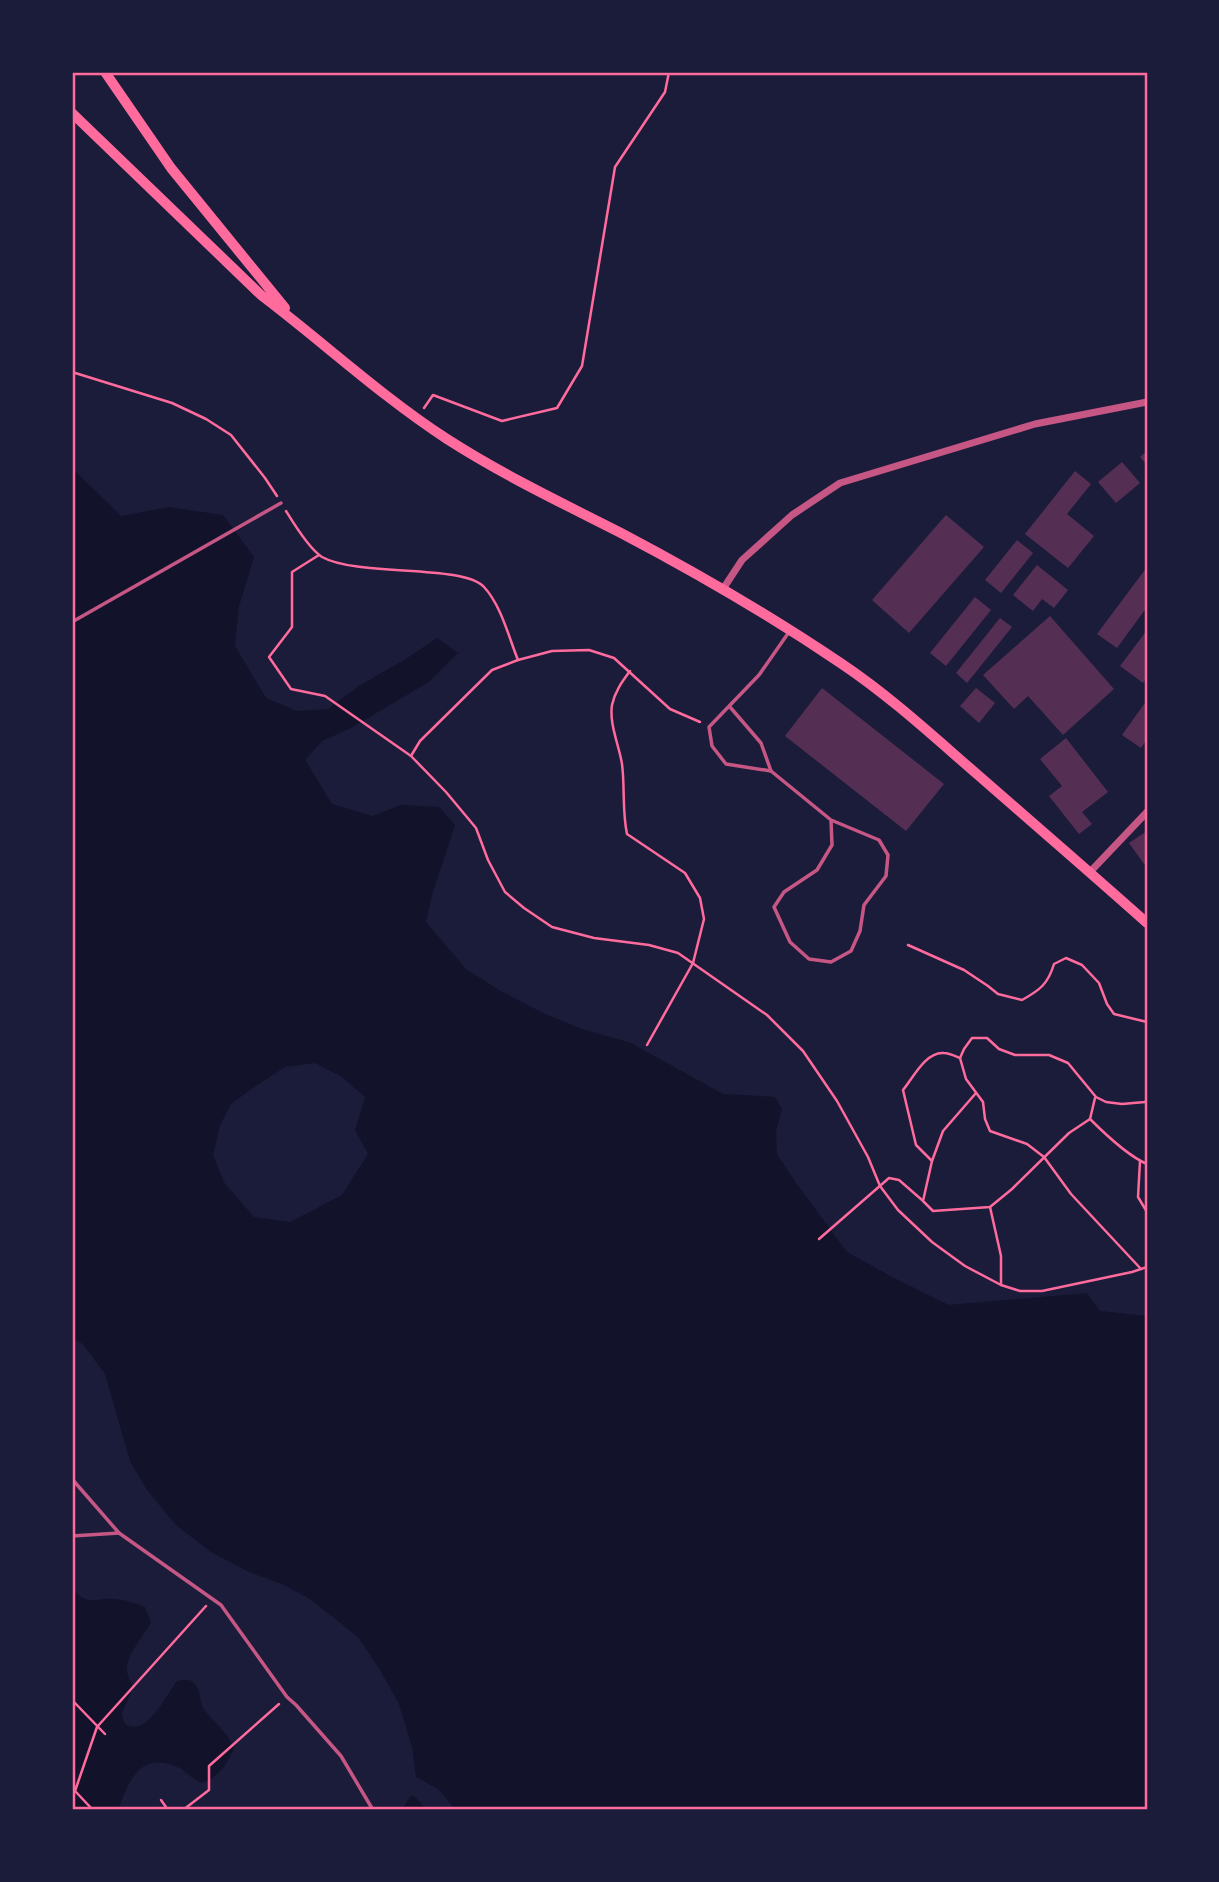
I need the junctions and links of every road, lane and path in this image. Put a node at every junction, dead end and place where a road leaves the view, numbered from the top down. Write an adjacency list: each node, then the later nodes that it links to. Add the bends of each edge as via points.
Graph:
1 (105, 72): 4 (highway, via 171,168)
2 (669, 72): 7 (path, via 665,92 615,167 582,366 557,408 502,421 433,395)
3 (72, 113): 4 (highway, via 261,295)
4 (295, 321): 7 (highway)
5 (72, 372): 8 (path, via 172,403 206,419 231,435)
6 (1147, 402): 10 (street, via 1035,424 840,483 772,533 742,561)
7 (417, 418): 10 (highway, via 509,476)
8 (281, 503): 9 (path); 11 (lane)
9 (319, 555): 13 (path, via 339,564 460,576 482,584 494,600); 17 (path, via 292,572 292,627 269,657 291,690 325,696)
10 (723, 589): 12 (highway)
11 (74, 621)
12 (790, 630): 15 (lane, via 759,676); 21 (highway, via 891,700)
13 (518, 660): 14 (path, via 552,651 589,650 614,658); 17 (path, via 492,670 420,741)
14 (630, 671): 16 (path, via 670,709); 24 (path, via 616,690 612,708 622,761 623,817 627,834 684,873 700,898 704,919)
15 (730, 707): 16 (lane); 18 (lane, via 761,743)
16 (709, 727): 18 (lane, via 712,746 726,764)
17 (411, 756): 24 (path, via 476,828 505,892 524,908 552,927 649,945 678,953)
18 (771, 771): 20 (lane)
19 (1147, 812): 21 (street)
20 (831, 820): 20 (lane, via 832,845 817,870 784,892 774,907 790,942 809,959 831,962 851,951 864,905 886,876 888,855 879,840)
21 (1090, 872): 22 (highway)
22 (1147, 923)
23 (908, 945): 25 (path, via 964,970 998,994 1022,1000 1041,989 1054,964 1066,958 1082,965 1099,983 1114,1014)
24 (693, 963): 26 (path); 36 (path, via 767,1015 803,1051 837,1101)
25 (1147, 1022)
26 (647, 1045)
27 (960, 1058): 28 (path); 29 (path, via 972,1038 986,1038 1015,1055 1049,1055 1068,1063); 33 (path, via 937,1053 903,1090 916,1145)
28 (976, 1093): 32 (path, via 990,1131 1027,1144); 33 (path, via 943,1131)
29 (1096, 1097): 30 (path, via 1122,1104); 31 (path)
30 (1147, 1100)
31 (1090, 1119): 32 (path); 34 (path)
32 (1044, 1157): 38 (path); 42 (path, via 1071,1194)
33 (932, 1161): 37 (path)
34 (1139, 1161): 35 (path); 39 (path, via 1138,1197)
35 (1147, 1164)
36 (880, 1186): 37 (path, via 889,1178 899,1180); 40 (path); 43 (path, via 932,1242)
37 (923, 1201): 38 (path, via 933,1211)
38 (990, 1207): 43 (path, via 1001,1256)
39 (1147, 1212)
40 (819, 1239)
41 (1147, 1267): 42 (path)
42 (1141, 1269): 43 (path, via 1042,1291)
43 (1001, 1285)
44 (72, 1479): 45 (lane); 46 (lane)
45 (72, 1485)
46 (119, 1533): 47 (lane); 48 (lane)
47 (72, 1536)
48 (212, 1598): 49 (lane); 51 (path)
49 (287, 1697): 56 (path, via 209,1766 209,1790); 57 (lane, via 341,1756)
50 (72, 1700): 51 (path)
51 (97, 1727): 52 (path); 54 (path, via 75,1791)
52 (105, 1734)
53 (161, 1800): 55 (path)
54 (93, 1810)
55 (168, 1810)
56 (183, 1810)
57 (373, 1810)

